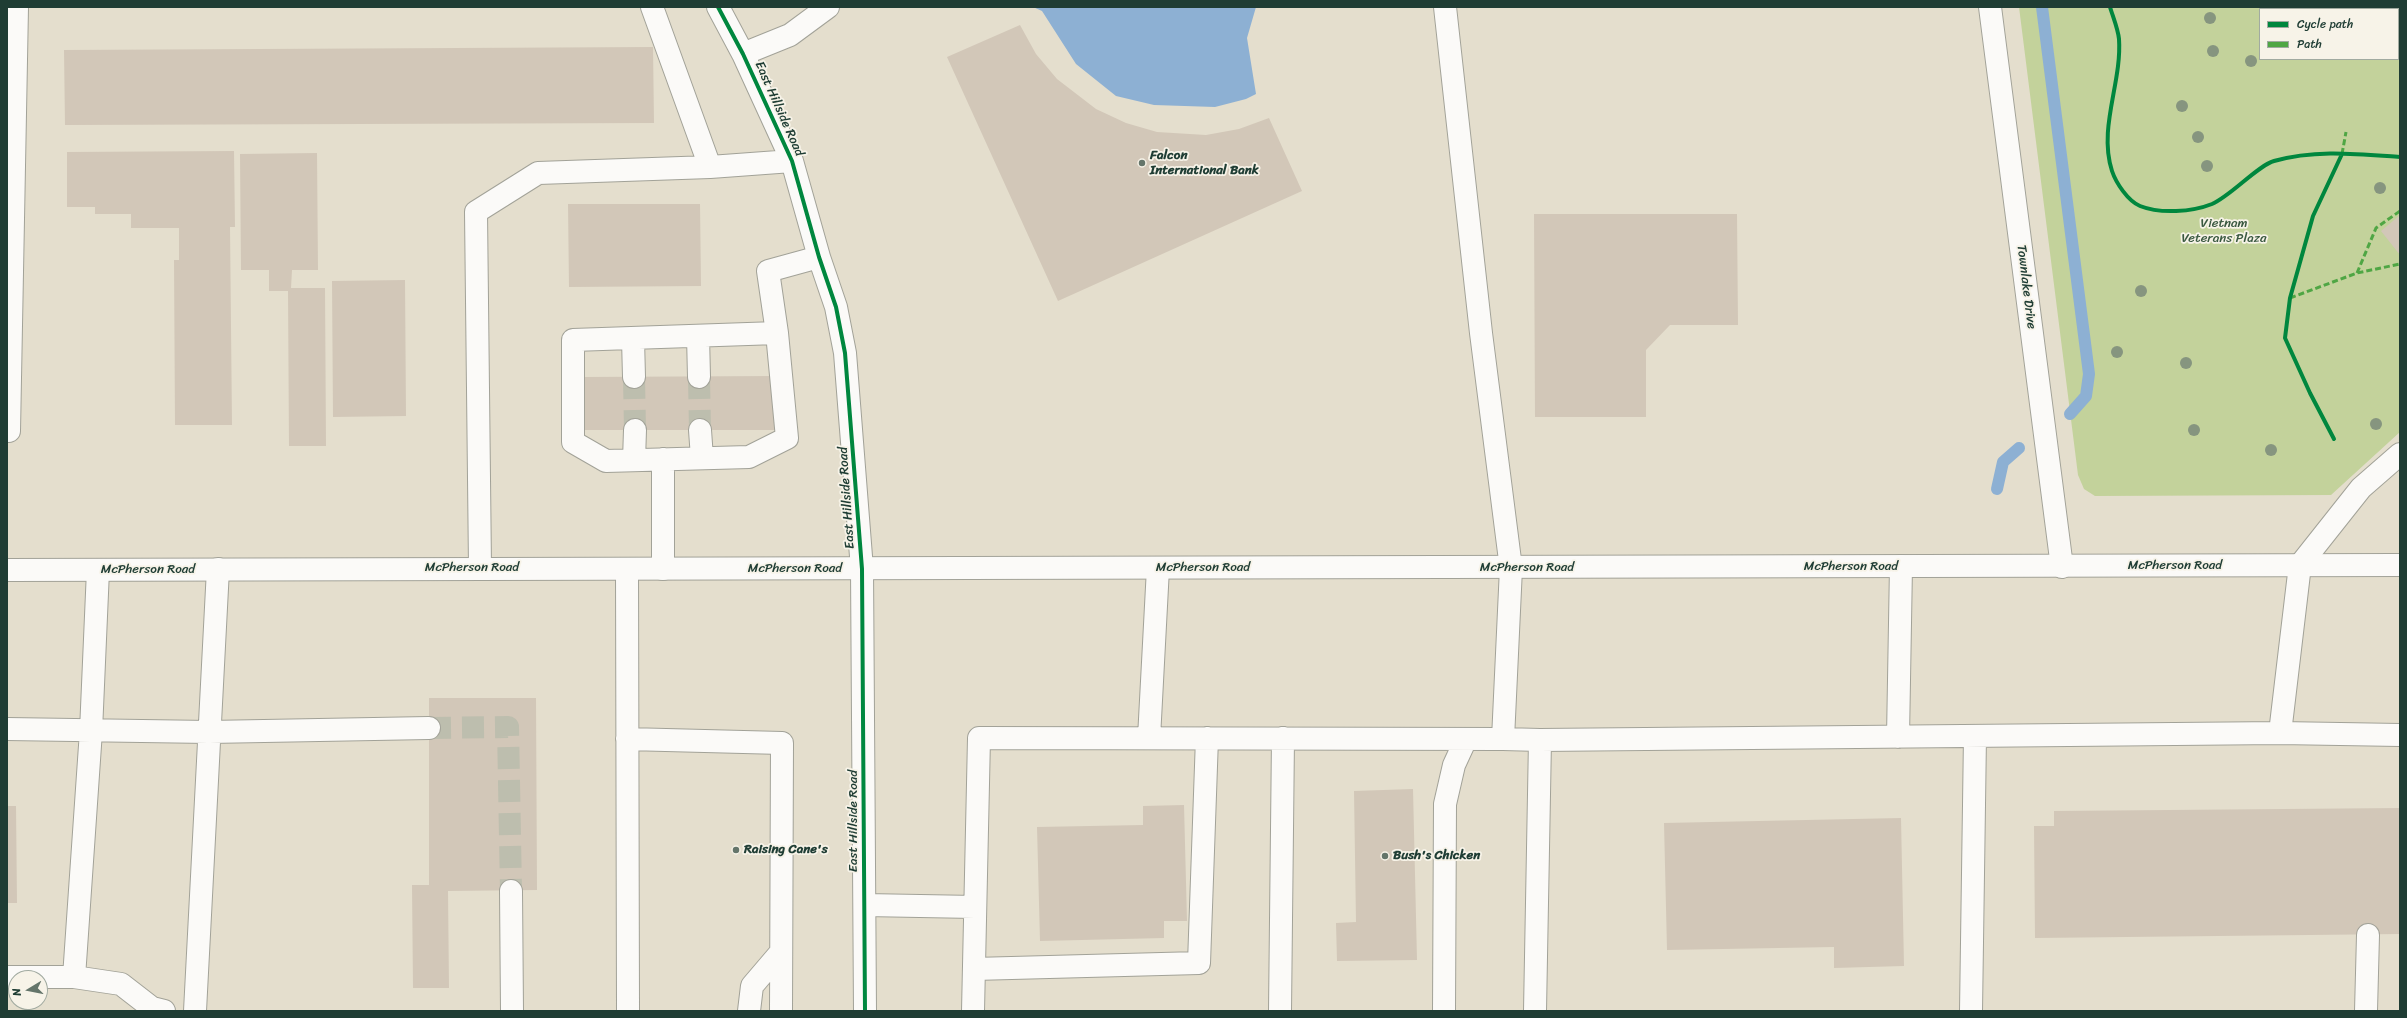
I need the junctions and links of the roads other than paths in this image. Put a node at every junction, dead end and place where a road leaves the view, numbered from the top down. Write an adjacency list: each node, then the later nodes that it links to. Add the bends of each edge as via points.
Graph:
1 (17, 7): 18 (main road, via 10,415)
2 (652, 7): 9 (main road)
3 (718, 7): 7 (main road, East Hillside Road)
4 (828, 7): 7 (main road, via 790,35)
5 (1445, 7): 29 (main road, via 1482,341)
6 (1990, 7): 26 (main road, Townlake Drive)
7 (743, 54): 8 (main road, East Hillside Road)
8 (792, 161): 9 (main road); 10 (main road, East Hillside Road)
9 (710, 167): 27 (main road, via 538,172 476,212)
10 (819, 257): 11 (main road, via 768,271); 32 (main road, East Hillside Road, via 836,307 845,353)
11 (777, 333): 12 (main road); 20 (main road, via 787,438 749,457)
12 (698, 336): 13 (main road); 15 (main road)
13 (633, 339): 14 (main road); 22 (main road, via 573,340 573,442 606,461)
14 (634, 377)
15 (699, 377)
16 (635, 430): 22 (main road)
17 (700, 430): 20 (main road)
18 (7, 431)
19 (2400, 454): 23 (main road, via 2361,488)
20 (702, 458): 21 (main road)
21 (663, 459): 22 (main road); 31 (main road)
22 (634, 460)
23 (2300, 565): 24 (main road, McPherson Road); 26 (main road, McPherson Road); 40 (main road)
24 (2400, 565)
25 (1901, 566): 26 (main road, McPherson Road); 29 (main road, McPherson Road); 43 (main road)
26 (2062, 567)
27 (480, 568): 30 (main road, McPherson Road); 35 (main road, McPherson Road)
28 (1158, 568): 29 (main road, McPherson Road); 32 (main road, McPherson Road); 44 (main road)
29 (1511, 568): 49 (main road)
30 (627, 569): 31 (main road, McPherson Road); 47 (main road)
31 (664, 569): 32 (main road, McPherson Road)
32 (862, 569): 52 (main road, East Hillside Road)
33 (7, 570): 34 (main road, McPherson Road)
34 (98, 570): 35 (main road, McPherson Road); 38 (main road)
35 (218, 570): 39 (main road)
36 (428, 728): 39 (main road)
37 (7, 729): 38 (main road)
38 (91, 730): 39 (main road); 58 (main road)
39 (209, 732): 60 (main road)
40 (2280, 733): 41 (main road); 42 (main road)
41 (2400, 735)
42 (1975, 736): 43 (main road); 70 (main road)
43 (1898, 737): 50 (main road)
44 (1149, 738): 45 (main road); 53 (main road, via 979,738)
45 (1207, 738): 46 (main road); 56 (main road, via 1199,963)
46 (1283, 738): 48 (main road); 67 (main road)
47 (627, 739): 55 (main road, via 782,743); 62 (main road)
48 (1466, 739): 49 (main road); 68 (main road, via 1454,765 1445,804)
49 (1503, 739): 50 (main road)
50 (1540, 740): 69 (main road)
51 (511, 891): 61 (main road)
52 (865, 905): 53 (main road); 65 (main road, East Hillside Road)
53 (976, 907): 56 (main road)
54 (2368, 935): 71 (main road)
55 (781, 952): 63 (main road, via 752,986); 64 (main road)
56 (974, 970): 66 (main road)
57 (7, 977): 58 (main road)
58 (74, 977): 59 (main road, via 120,984 152,1008)
59 (164, 1011)
60 (195, 1011)
61 (512, 1011)
62 (628, 1011)
63 (749, 1011)
64 (781, 1011)
65 (865, 1011)
66 (973, 1011)
67 (1280, 1011)
68 (1444, 1011)
69 (1535, 1011)
70 (1971, 1011)
71 (2366, 1011)

